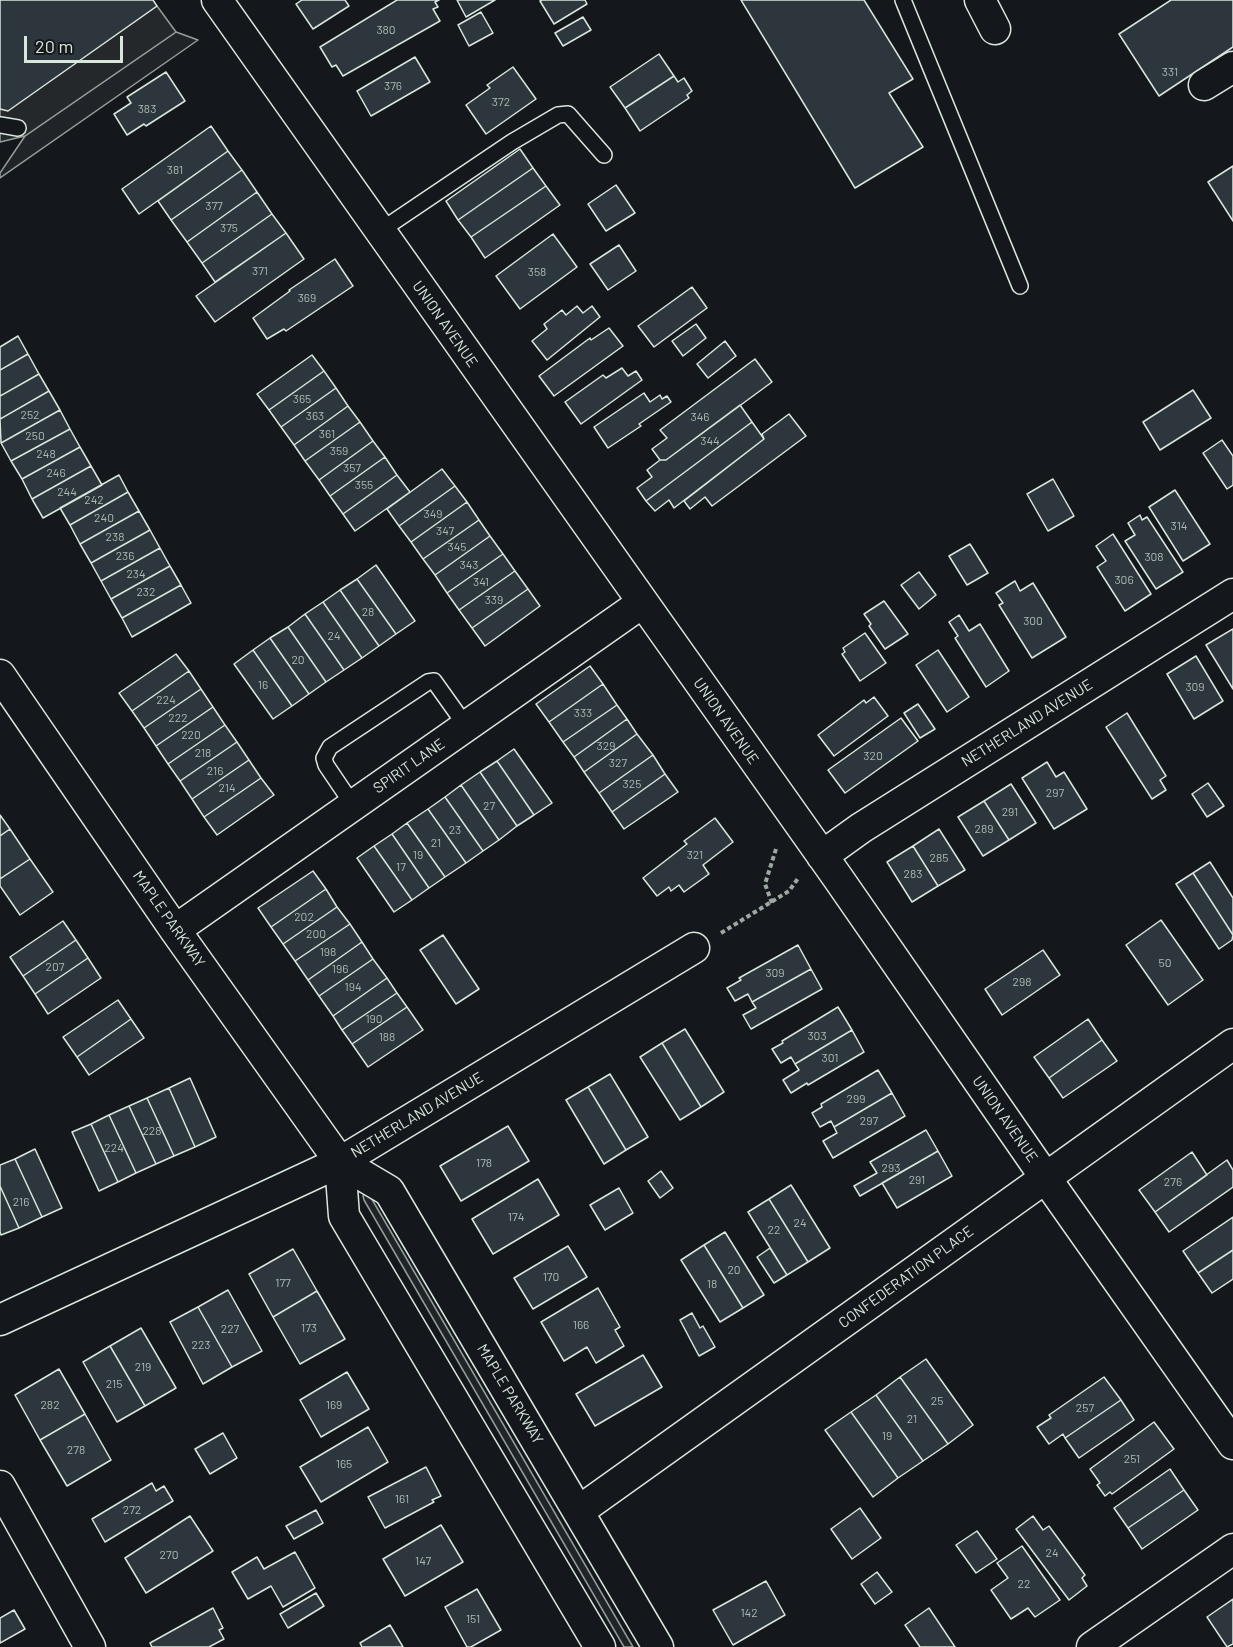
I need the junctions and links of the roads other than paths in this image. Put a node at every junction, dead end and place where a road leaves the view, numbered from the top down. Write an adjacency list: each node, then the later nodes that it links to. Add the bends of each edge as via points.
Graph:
1 (217, 0): 10 (street, UNION AVENUE)
2 (903, 0): 11 (lane)
3 (980, 0): 4 (street)
4 (995, 29)
5 (1233, 67): 6 (street)
6 (1204, 85)
7 (0, 124): 8 (lane)
8 (18, 128)
9 (604, 155): 10 (lane, via 568,114 558,115)
10 (380, 231): 13 (street, UNION AVENUE)
11 (1020, 286)
12 (1233, 594): 17 (street, NETHERLAND AVENUE, via 871,821)
13 (642, 603): 15 (street, SPIRIT LANE); 17 (street, UNION AVENUE)
14 (0, 675): 18 (street, MAPLE PARKWAY)
15 (466, 726): 16 (street, SPIRIT LANE); 16 (lane, via 434,681 330,747 324,758 326,765)
16 (353, 805): 18 (street, SPIRIT LANE)
17 (812, 865): 22 (street, UNION AVENUE)
18 (175, 930): 21 (street, MAPLE PARKWAY)
19 (694, 948): 21 (street, NETHERLAND AVENUE)
20 (1233, 1044): 22 (street, CONFEDERATION PLACE)
21 (340, 1162): 23 (street, NETHERLAND AVENUE); 26 (street, MAPLE PARKWAY, via 389,1191); 29 (street, via 344,1216)
22 (1045, 1177): 24 (street, UNION AVENUE); 26 (street, CONFEDERATION PLACE)
23 (0, 1320)
24 (1233, 1443)
25 (0, 1486): 28 (street)
26 (579, 1511): 30 (street, MAPLE PARKWAY)
27 (1233, 1549): 31 (street)
28 (90, 1647)
29 (600, 1647)
30 (658, 1647)
31 (1092, 1647)

